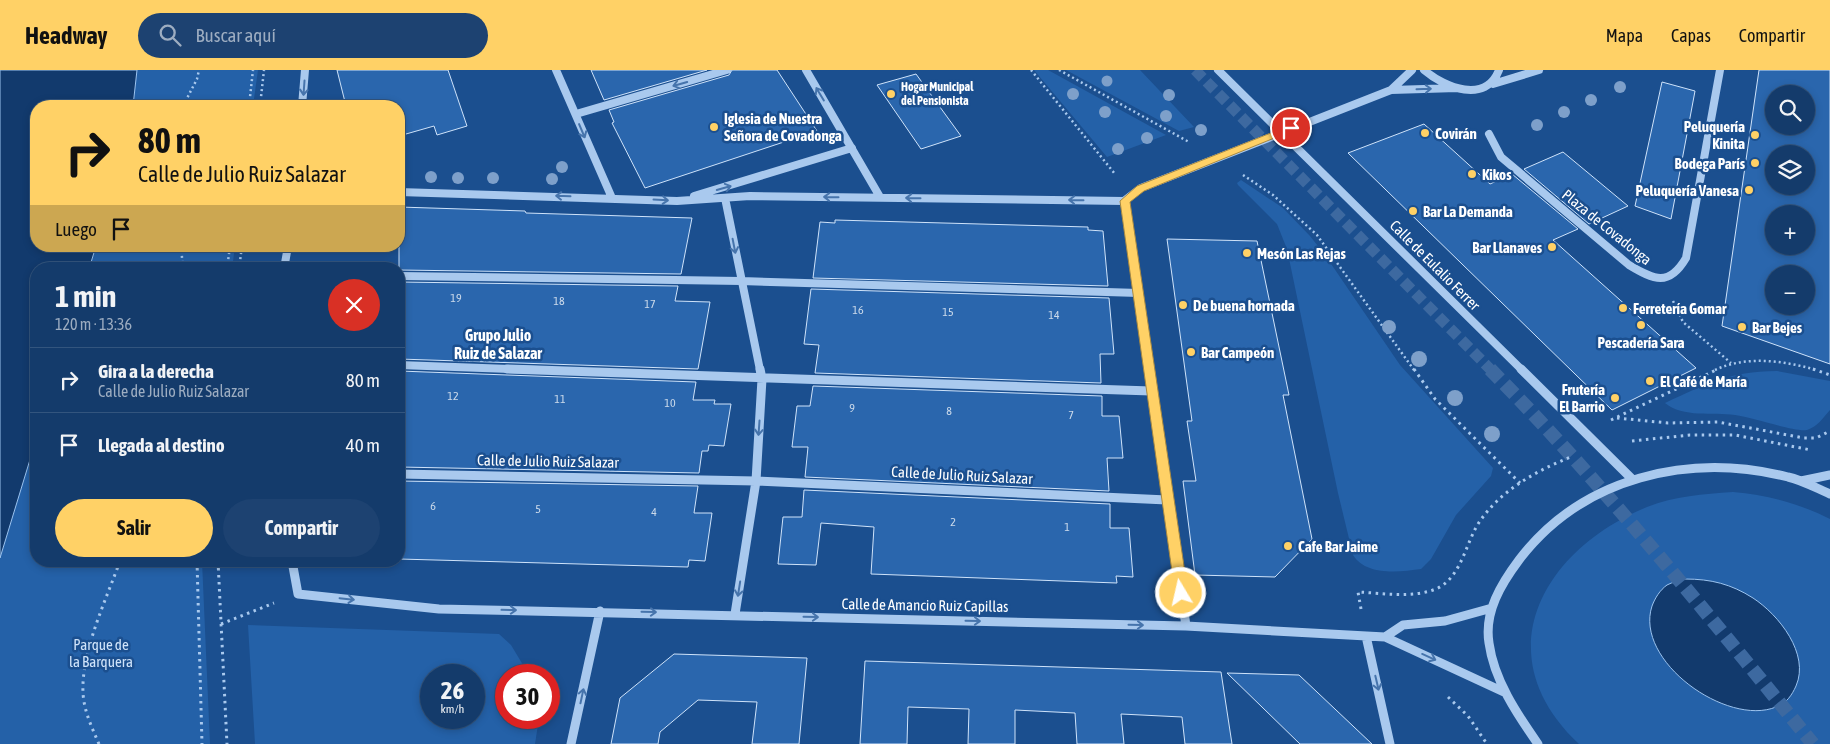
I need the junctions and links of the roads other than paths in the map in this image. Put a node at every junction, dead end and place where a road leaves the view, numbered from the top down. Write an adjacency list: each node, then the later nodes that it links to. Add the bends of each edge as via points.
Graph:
1 (305, 70): 14 (street, one-way to 14)
2 (556, 70): 15 (street)
3 (727, 70): 15 (street, one-way to 15)
4 (806, 70): 18 (street, one-way to 4)
5 (1218, 70): 16 (street, Calle de Eulalio Ferrer)
6 (1412, 70): 13 (street)
7 (1424, 70): 12 (street, via 1433,78)
8 (1499, 70): 11 (street, via 1498,78)
9 (1539, 70): 11 (street)
10 (1720, 70): 17 (street, Plaza de Covadonga, via 1686,258 1681,269 1662,280 1629,266 1501,157)
11 (1492, 84): 12 (street, via 1477,89)
12 (1457, 88): 13 (street, one-way to 12)
13 (1391, 90): 16 (street)
14 (302, 100)
15 (576, 114): 21 (street, one-way to 21)
16 (1281, 133): 24 (street, via 1141,188); 33 (street, Calle de Eulalio Ferrer)
17 (1489, 134)
18 (852, 148): 20 (street); 23 (street, one-way to 18)
19 (405, 192): 21 (street, one-way to 19)
20 (880, 197): 22 (street, one-way to 22); 24 (street, one-way to 20)
21 (612, 198): 23 (street, one-way to 23)
22 (725, 198): 23 (street); 26 (street, one-way to 26)
23 (677, 201)
24 (1124, 201): 27 (street)
25 (405, 276): 26 (street)
26 (741, 281): 27 (street); 29 (street)
27 (1139, 293): 30 (street)
28 (405, 365): 29 (street)
29 (762, 379): 30 (street); 34 (street, one-way to 34)
30 (1151, 390): 37 (street)
31 (405, 474): 34 (street, Calle de Julio Ruiz Salazar)
32 (1830, 475): 35 (street)
33 (1632, 479): 35 (street, via 1686,469 1715,468 1742,469); 39 (street, via 1580,502 1543,530 1514,565)
34 (756, 481): 37 (street, Calle de Julio Ruiz Salazar); 41 (street, one-way to 41)
35 (1800, 481): 36 (street)
36 (1830, 494)
37 (1167, 500): 42 (street)
38 (293, 567): 40 (street, one-way to 40, via 298,594 439,609)
39 (1492, 608): 44 (street, via 1445,621 1403,625); 45 (street, via 1488,628 1491,650)
40 (600, 611): 41 (street, Calle de Amancio Ruiz Capillas, one-way to 41); 46 (street, one-way to 40)
41 (735, 614): 42 (street, Calle de Amancio Ruiz Capillas, one-way to 42)
42 (1186, 626): 43 (street, Calle de Amancio Ruiz Capillas)
43 (1366, 636): 44 (street, Calle de Amancio Ruiz Capillas); 47 (street, one-way to 47)
44 (1385, 637): 45 (street, Calle de Amancio Ruiz Capillas, one-way to 45)
45 (1506, 693): 48 (street)
46 (571, 744)
47 (1390, 744)
48 (1538, 744)

